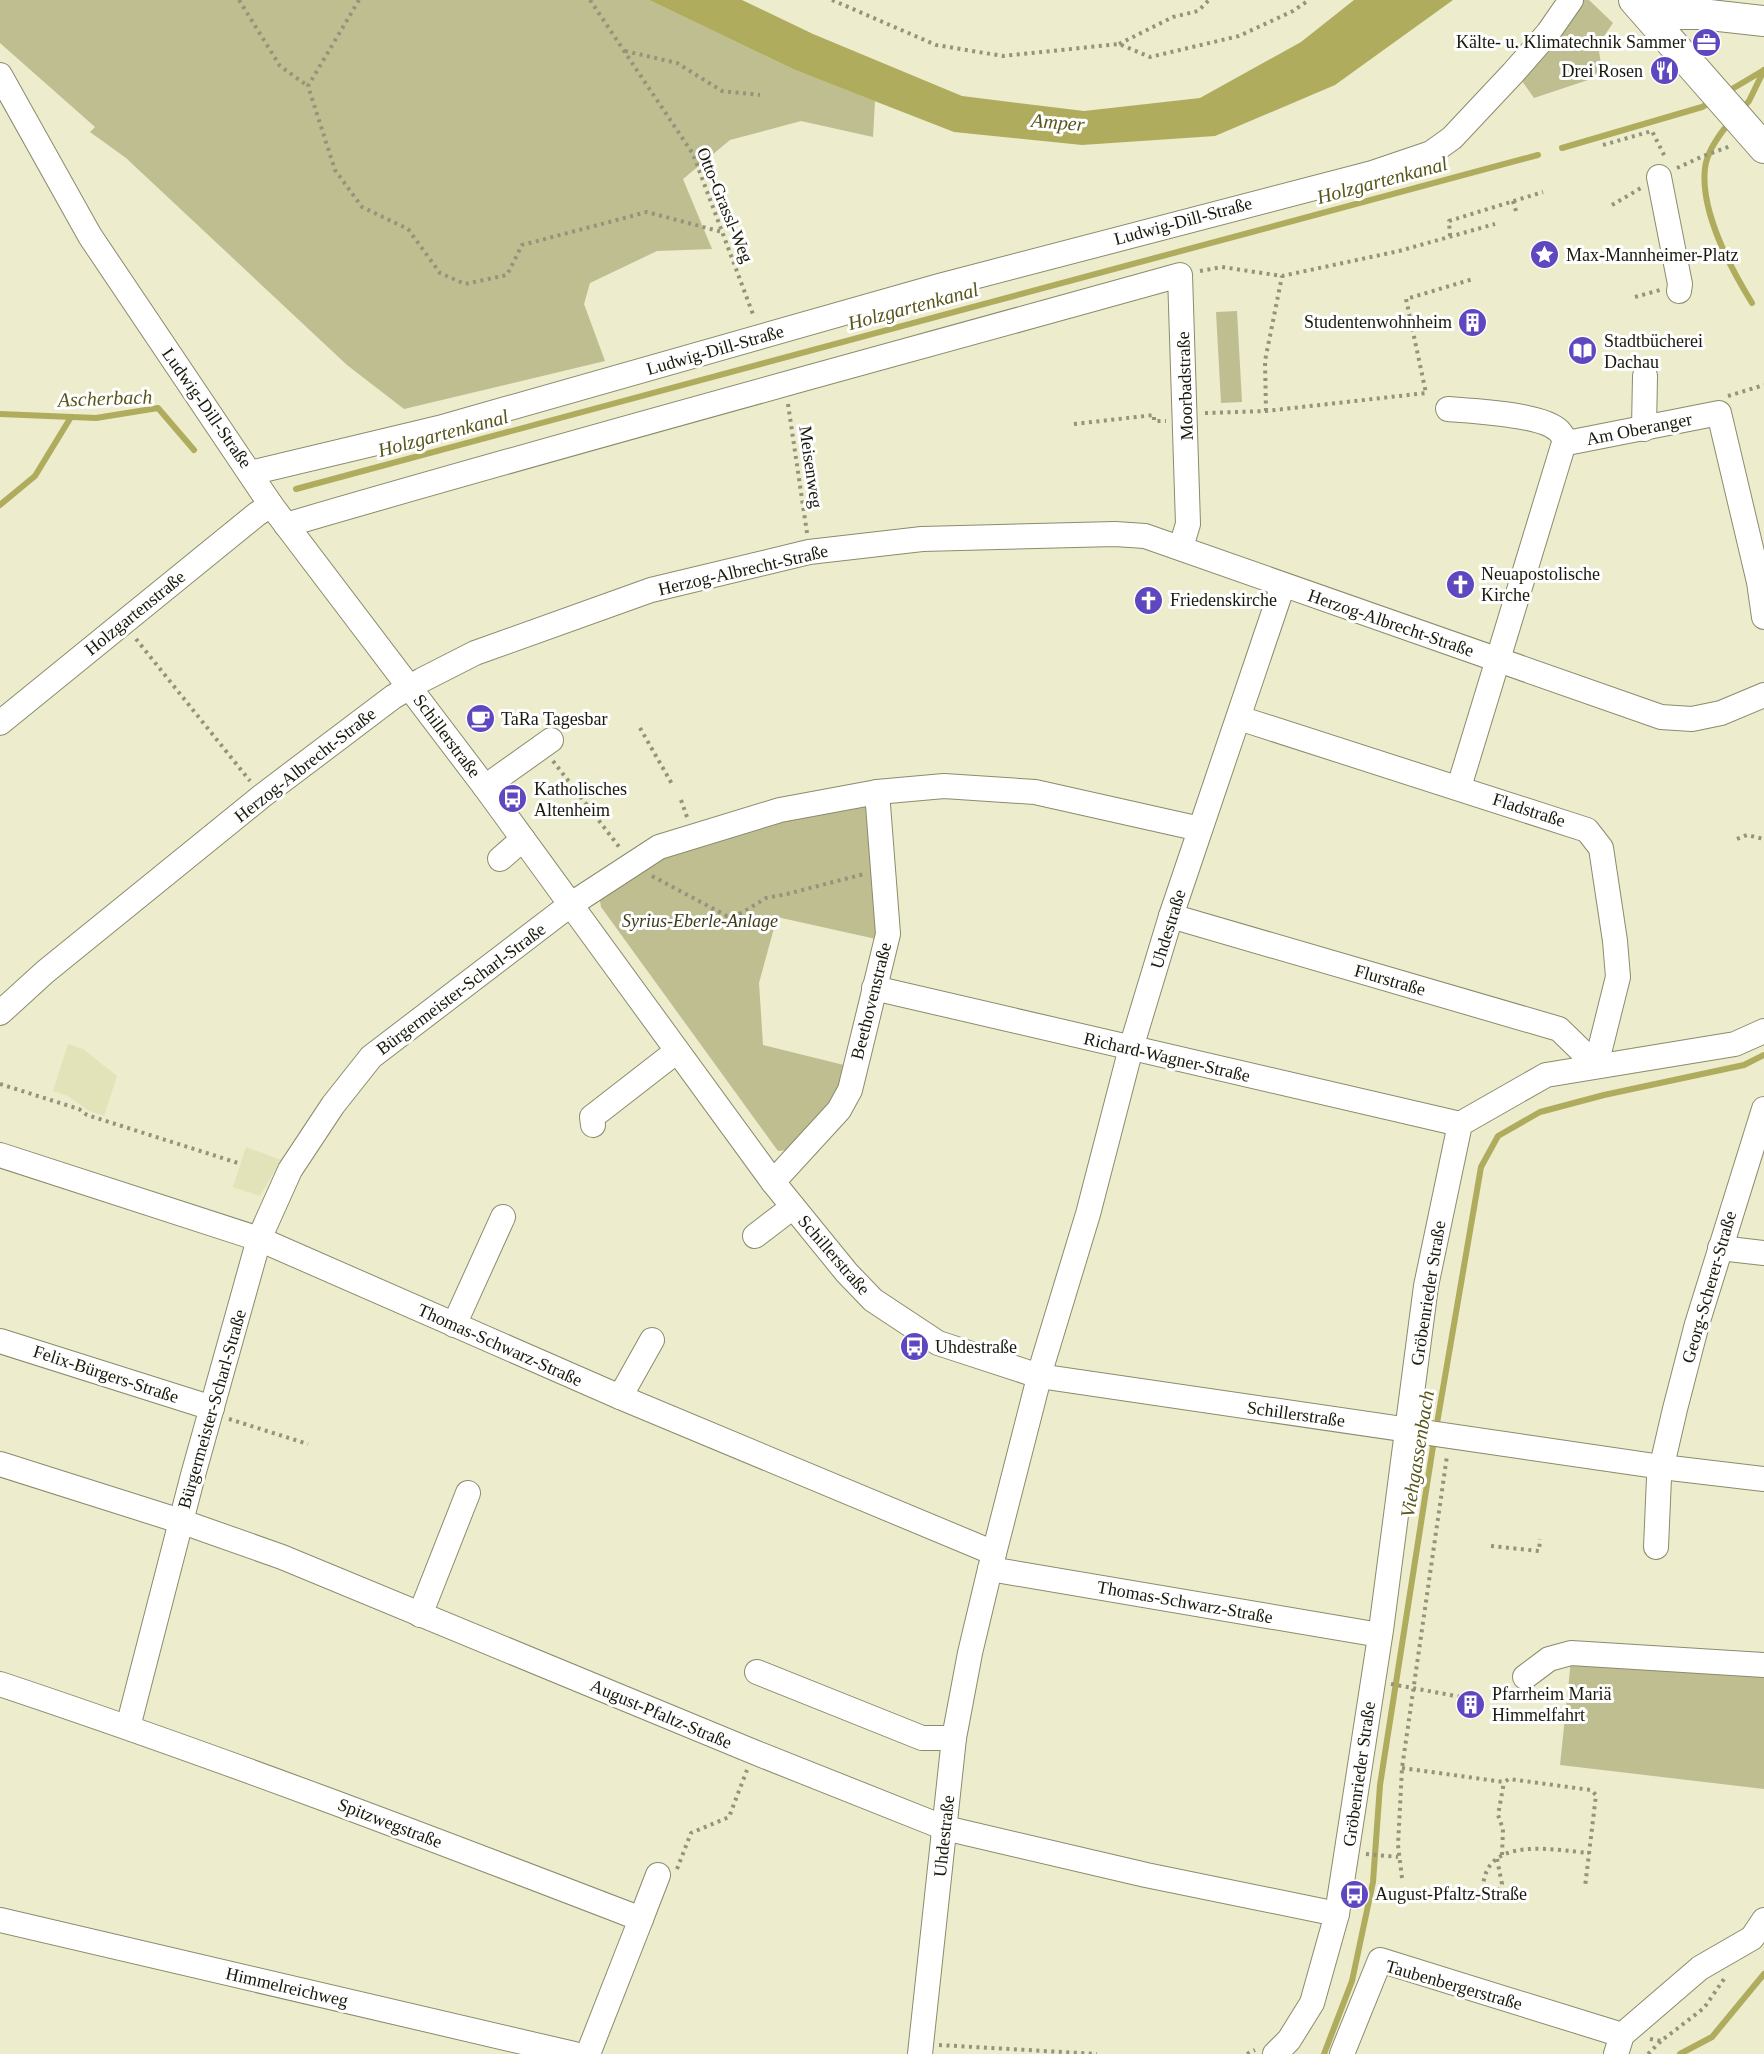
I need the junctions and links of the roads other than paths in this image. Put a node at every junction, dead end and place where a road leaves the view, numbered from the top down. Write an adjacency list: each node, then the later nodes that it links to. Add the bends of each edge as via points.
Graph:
1 (1571, 0): 13 (street, Ludwig-Dill-Straße, via 1513,73 1452,138 1431,153 1372,173 939,286 438,428)
2 (1641, 7): 3 (main road); 6 (main road)
3 (1702, 7): 4 (main road)
4 (1764, 21)
5 (0, 75): 13 (street, Ludwig-Dill-Straße, via 90,236)
6 (1750, 134)
7 (1663, 169): 8 (street)
8 (1679, 291)
9 (1645, 376): 11 (street)
10 (1448, 409): 12 (street, via 1506,413 1550,425)
11 (1644, 429): 12 (street, Am Oberanger); 18 (street, Am Oberanger, via 1719,413)
12 (1567, 443): 19 (street, Am Oberanger)
13 (250, 474): 14 (street, Schillerstraße)
14 (271, 505): 15 (street, Schillerstraße); 23 (street, Holzgartenstraße)
15 (286, 525): 16 (street, Moorbadstraße, via 1180,275 1188,525); 20 (street, Schillerstraße)
16 (1181, 548): 17 (street, Herzog-Albrecht-Straße); 20 (street, Herzog-Albrecht-Straße, via 1144,536 1114,534 922,539 810,552 651,590 475,653)
17 (1283, 585): 19 (street, Herzog-Albrecht-Straße); 22 (street, Uhdestraße)
18 (1764, 617)
19 (1497, 660): 21 (street, Herzog-Albrecht-Straße, via 1661,717 1692,719 1721,713); 26 (street, Am Oberanger)
20 (410, 687): 25 (street, Schillerstraße); 34 (street, Herzog-Albrecht-Straße, via 262,796)
21 (1764, 695)
22 (1239, 718): 26 (street, Fladstraße); 28 (street, Uhdestraße)
23 (0, 723)
24 (547, 743): 25 (street)
25 (485, 787): 29 (street, Schillerstraße)
26 (1459, 787): 38 (street, Fladstraße, via 1587,830 1601,848 1618,977)
27 (877, 792): 28 (street, Bürgermeister-Scharl-Straße, via 944,786 1035,792); 31 (street, Bürgermeister-Scharl-Straße, via 780,810 659,847); 33 (street, Beethovenstraße, via 888,934)
28 (1200, 829): 32 (street, Uhdestraße)
29 (523, 839): 30 (street); 31 (street, Schillerstraße)
30 (500, 859)
31 (570, 905): 37 (street, Schillerstraße); 47 (street, Bürgermeister-Scharl-Straße, via 371,1058 333,1105 290,1170)
32 (1171, 916): 36 (street, Uhdestraße); 38 (street, Flurstraße, via 1559,1029)
33 (874, 988): 36 (street, Richard-Wagner-Straße); 43 (street, Beethovenstraße, via 850,1090 839,1110)
34 (0, 1013)
35 (1764, 1031): 38 (street, via 1736,1044)
36 (1131, 1048): 40 (street, Richard-Wagner-Straße); 53 (street, Uhdestraße, via 1088,1214)
37 (676, 1050): 41 (street, via 592,1117); 43 (street, Schillerstraße)
38 (1596, 1065): 40 (street, via 1546,1075)
39 (1764, 1109): 48 (street, Georg-Scherer-Straße)
40 (1460, 1124): 56 (street, Gröbenrieder Straße, via 1432,1253)
41 (593, 1125)
42 (0, 1155): 47 (street, Thomas-Schwarz-Straße)
43 (773, 1182): 44 (street, Schillerstraße)
44 (793, 1206): 46 (street); 53 (street, Schillerstraße, via 873,1300 938,1343)
45 (503, 1218): 50 (street)
46 (755, 1236)
47 (259, 1239): 50 (street, Thomas-Schwarz-Straße); 55 (street, Bürgermeister-Scharl-Straße)
48 (1720, 1248): 49 (street); 58 (street, Georg-Scherer-Straße)
49 (1764, 1252)
50 (454, 1325): 54 (street, Thomas-Schwarz-Straße)
51 (652, 1340): 54 (street)
52 (0, 1341): 55 (street, Felix-Bürgers-Straße)
53 (1039, 1376): 56 (street, Schillerstraße); 63 (street, Uhdestraße)
54 (620, 1397): 63 (street, Thomas-Schwarz-Straße)
55 (212, 1410): 61 (street, Bürgermeister-Scharl-Straße)
56 (1414, 1432): 58 (street, Schillerstraße, via 1447,1443); 65 (street, Gröbenrieder Straße)
57 (0, 1464): 61 (street, August-Pfaltz-Straße)
58 (1662, 1467): 59 (street, Schillerstraße); 62 (street, Georg-Scherer-Straße)
59 (1764, 1479)
60 (468, 1493): 64 (street)
61 (180, 1521): 64 (street, August-Pfaltz-Straße, via 282,1557); 70 (street, Bürgermeister-Scharl-Straße)
62 (1656, 1547)
63 (992, 1561): 65 (street, Thomas-Schwarz-Straße); 71 (street, Uhdestraße)
64 (420, 1615): 72 (street, August-Pfaltz-Straße)
65 (1380, 1635): 74 (street, Gröbenrieder Straße)
66 (1764, 1665): 68 (street, via 1571,1653 1549,1659)
67 (757, 1672): 71 (street, via 922,1738)
68 (1525, 1677)
69 (0, 1684): 70 (street, Spitzwegstraße)
70 (128, 1727): 75 (street, Spitzwegstraße)
71 (954, 1738): 72 (street, Uhdestraße)
72 (945, 1828): 74 (street, August-Pfaltz-Straße); 80 (street, Uhdestraße)
73 (656, 1880): 75 (street)
74 (1337, 1914): 83 (street, Gröbenrieder Straße, via 1312,2003 1289,2040)
75 (641, 1919): 82 (street)
76 (0, 1920): 79 (street, Himmelreichweg)
77 (1764, 1920): 78 (street, via 1752,1938 1700,1968)
78 (1619, 2044): 84 (street, Taubenbergerstraße, via 1380,1960)
79 (518, 2048): 81 (street, Himmelreichweg)
80 (921, 2050)
81 (574, 2054)
82 (588, 2054)
83 (1275, 2054)
84 (1342, 2054)

